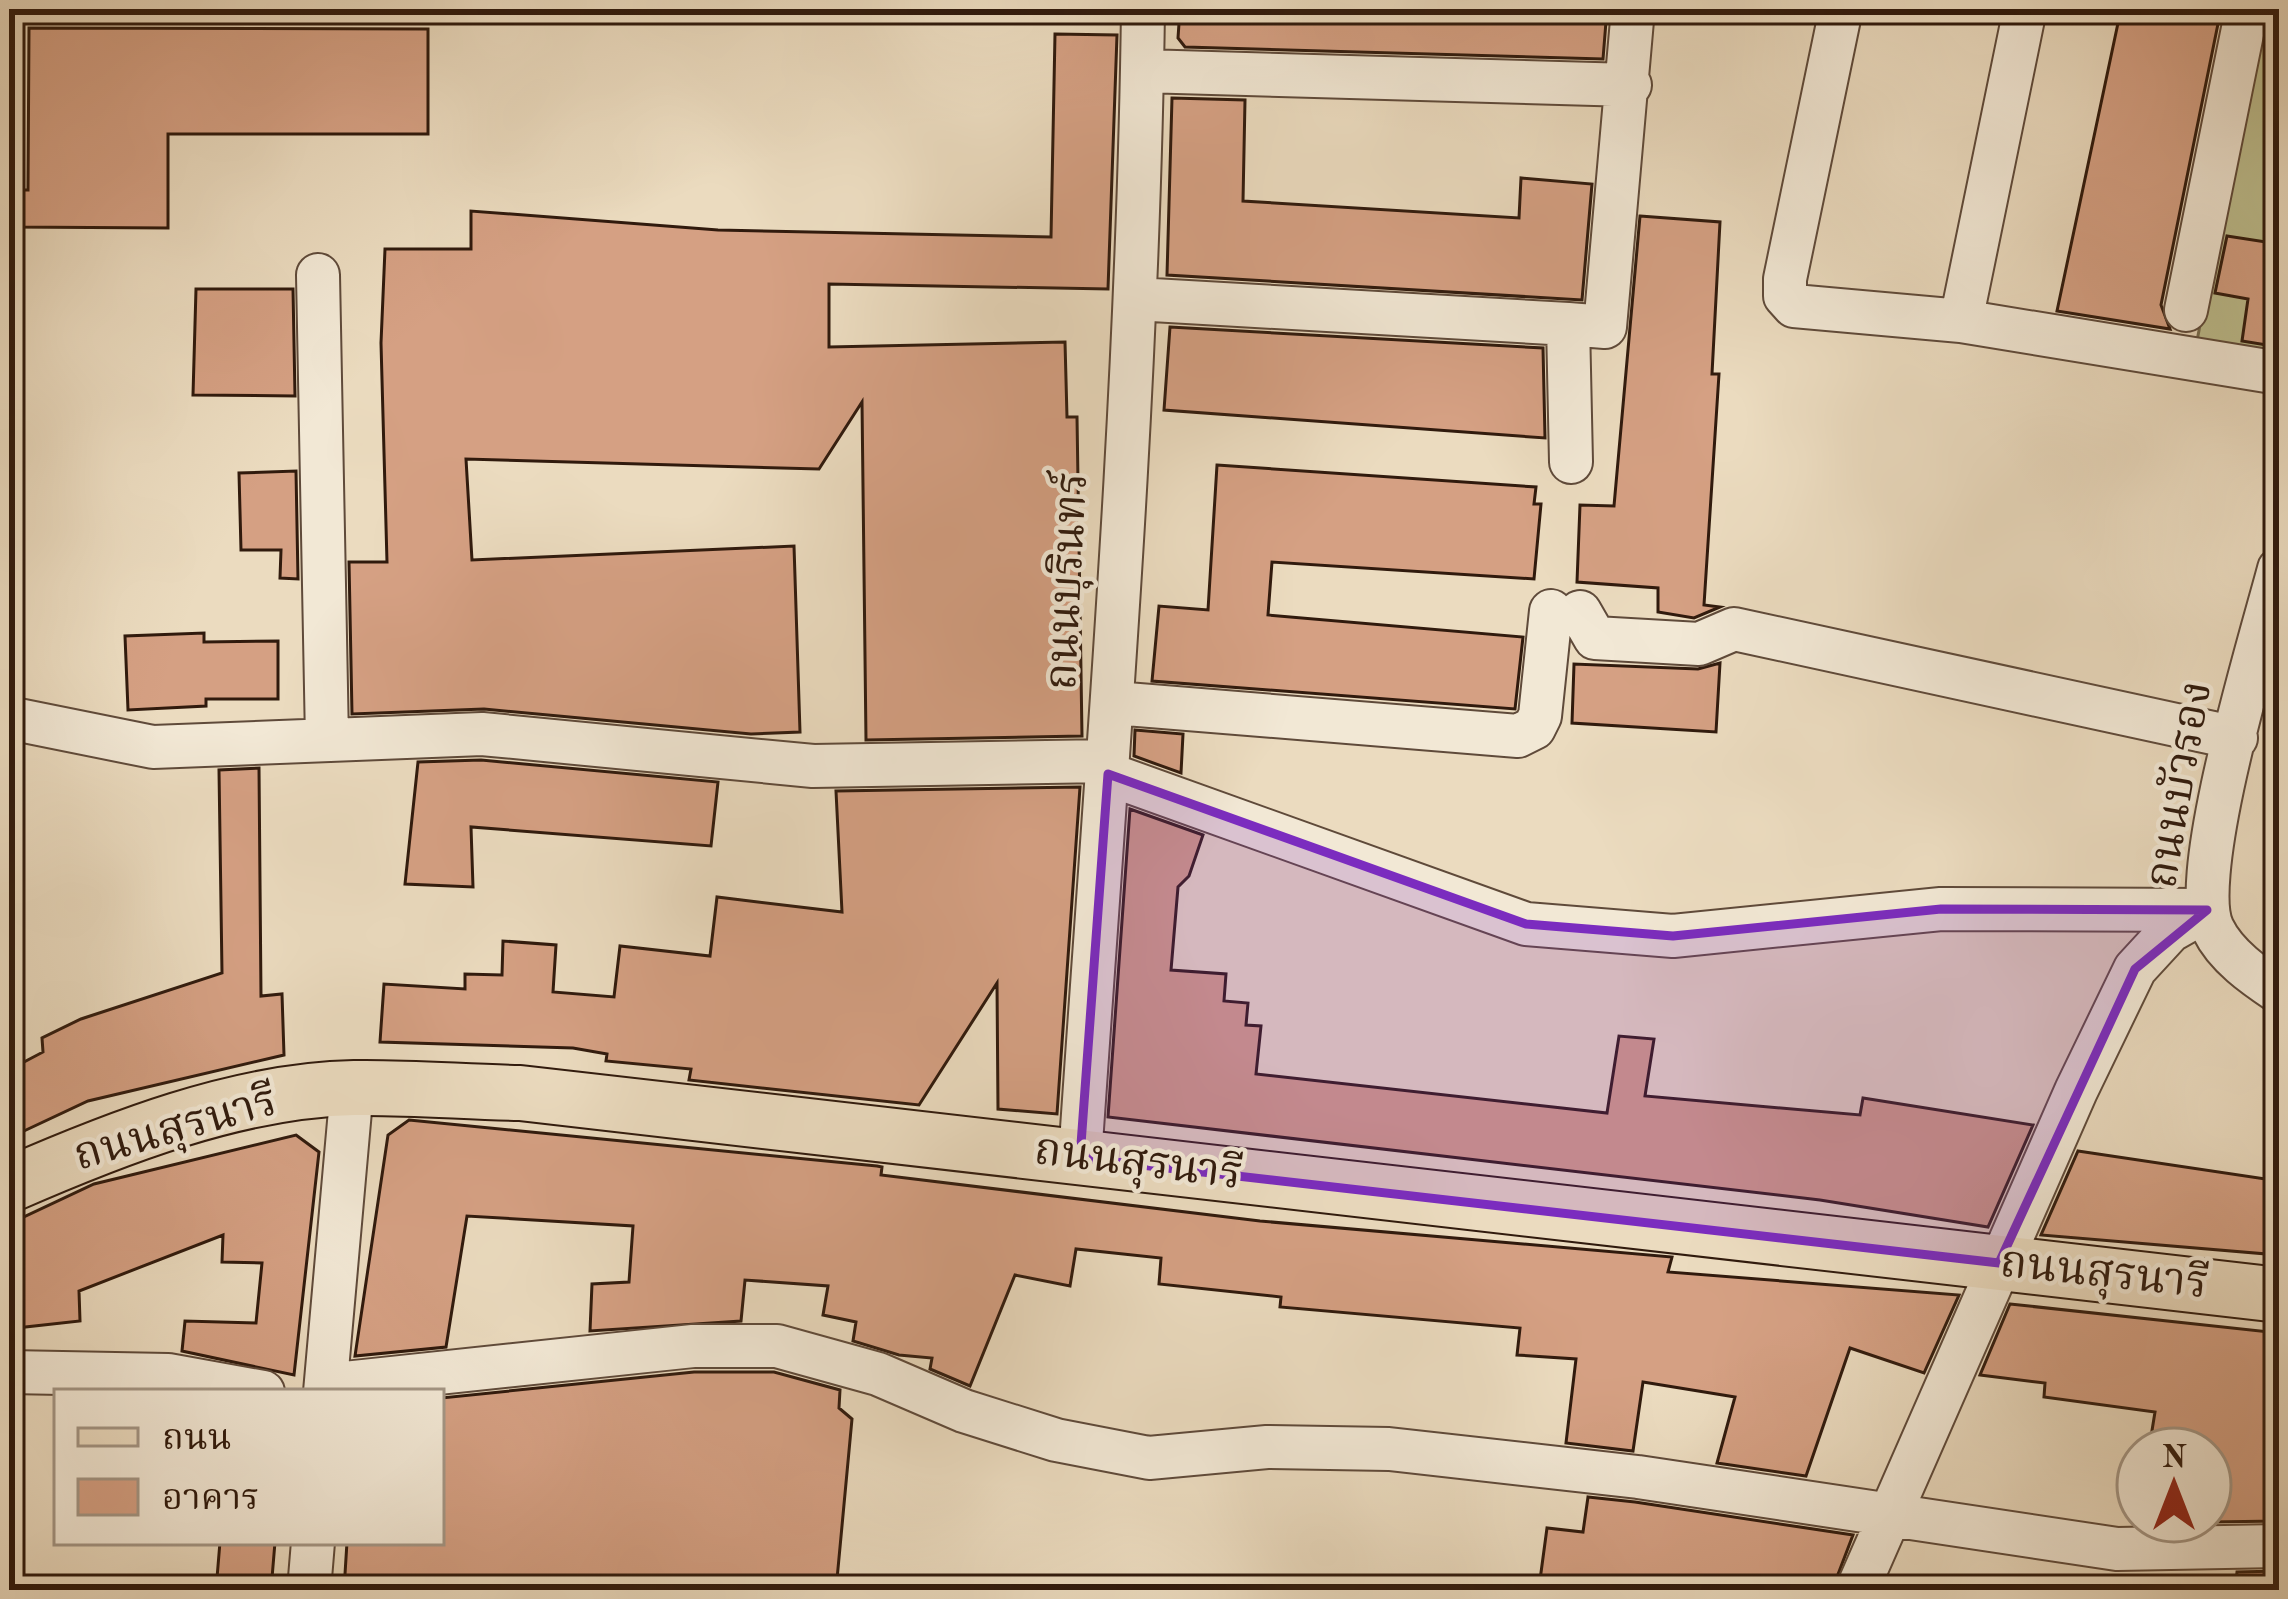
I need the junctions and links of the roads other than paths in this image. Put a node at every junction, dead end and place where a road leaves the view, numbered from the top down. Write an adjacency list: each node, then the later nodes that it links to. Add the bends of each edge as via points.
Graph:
1 (1143, 9): 6 (street, ถนนบุรินทร์)
2 (1634, 9): 7 (street)
3 (1841, 9): 11 (street, via 1785,296 1794,306)
4 (2025, 9): 11 (street)
5 (2247, 9): 10 (street)
6 (1142, 71): 7 (street); 9 (street, ถนนบุรินทร์)
7 (1630, 85): 12 (street, via 1605,327)
8 (318, 275): 19 (street)
9 (1136, 299): 12 (street); 16 (street, ถนนบุรินทร์)
10 (2186, 310)
11 (1961, 321): 13 (street)
12 (1568, 324): 14 (street)
13 (2279, 374)
14 (1571, 462)
15 (2279, 569): 18 (street, ถนนบัวรอง)
16 (1114, 703): 18 (street, via 1518,736 1540,716 1566,612 1595,638 1700,644 1734,629); 20 (street, ถนนบุรินทร์)
17 (9, 718): 19 (street, via 153,747)
18 (2236, 738): 21 (street, ถนนบัวรอง)
19 (327, 740): 20 (street, via 482,734 813,766)
20 (1107, 767): 21 (street, via 1526,924 1673,936 1941,910); 24 (street, ถนนบุรินทร์)
21 (2207, 910): 22 (street, ถนนบัวรอง, via 2226,949); 26 (street, via 2170,932 2135,969)
22 (2279, 992)
23 (352, 1088): 24 (main road, ถนนสุรนารี, via 520,1094); 25 (main road, ถนนสุรนารี, via 178,1122); 29 (street)
24 (1081, 1158): 26 (main road, ถนนสุรนารี)
25 (9, 1185)
26 (1999, 1263): 27 (main road, ถนนสุรนารี); 31 (street)
27 (2279, 1294)
28 (9, 1372): 30 (street, via 168,1375)
29 (326, 1388): 31 (street, via 693,1346 777,1346 1056,1440 1149,1458 1267,1447 1389,1449 1638,1477)
30 (246, 1389)
31 (1886, 1517): 33 (street, via 2117,1550); 35 (street)
32 (313, 1545): 34 (street)
33 (2279, 1546)
34 (309, 1590)
35 (1857, 1590)

